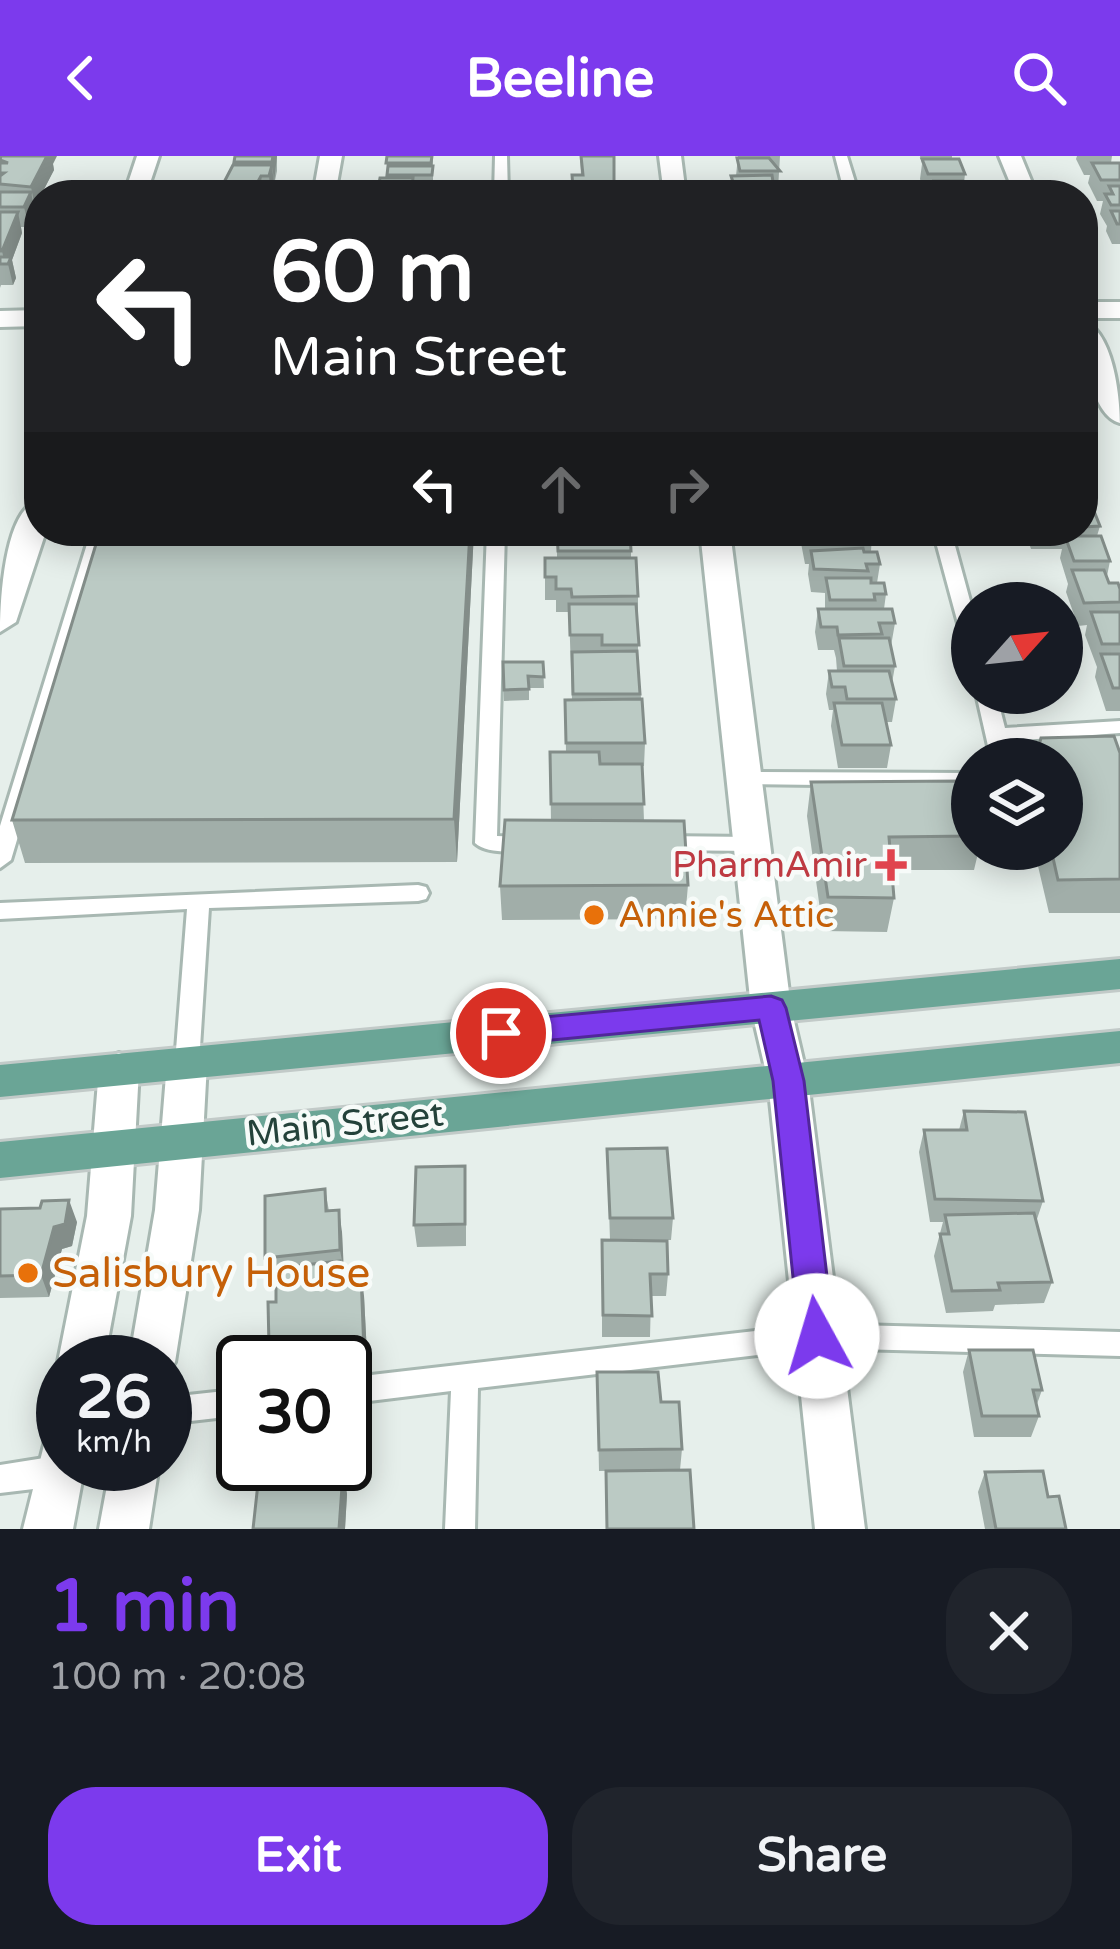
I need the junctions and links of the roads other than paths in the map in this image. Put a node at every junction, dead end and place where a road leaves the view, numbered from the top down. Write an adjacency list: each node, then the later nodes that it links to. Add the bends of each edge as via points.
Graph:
1 (1098, 364): 2 (street)
2 (1120, 415)
3 (26, 546): 9 (street)
4 (95, 546): 19 (lane)
5 (495, 546): 16 (lane, via 485,843)
6 (717, 546): 14 (street)
7 (946, 546): 8 (lane)
8 (956, 582)
9 (0, 622)
10 (992, 714): 12 (lane)
11 (1120, 727): 12 (lane)
12 (997, 735): 13 (lane)
13 (998, 738)
14 (744, 778): 15 (lane); 18 (street)
15 (951, 780)
16 (557, 843)
17 (629, 843): 18 (lane)
18 (752, 844): 24 (street)
19 (0, 860)
20 (418, 893): 21 (lane)
21 (199, 900): 22 (lane); 26 (lane)
22 (1, 903)
23 (1120, 974): 24 (main road, Main Street)
24 (771, 1008): 26 (main road, Main Street); 29 (street)
25 (1120, 1047): 29 (main road, Main Street)
26 (187, 1063): 27 (main road, Main Street); 30 (street)
27 (119, 1069): 28 (main road, Main Street); 31 (street)
28 (0, 1081)
29 (788, 1081): 30 (main road, Main Street); 35 (street)
30 (182, 1141): 31 (main road, Main Street); 34 (street)
31 (114, 1148): 32 (main road, Main Street); 33 (street)
32 (0, 1160)
33 (86, 1335)
34 (156, 1335)
35 (817, 1336): 36 (lane); 37 (lane); 46 (street)
36 (1120, 1344)
37 (465, 1378): 38 (lane); 45 (lane)
38 (372, 1388)
39 (36, 1470): 40 (lane)
40 (0, 1479)
41 (58, 1491): 43 (street)
42 (130, 1491): 44 (street)
43 (48, 1529)
44 (124, 1529)
45 (460, 1529)
46 (840, 1529)

